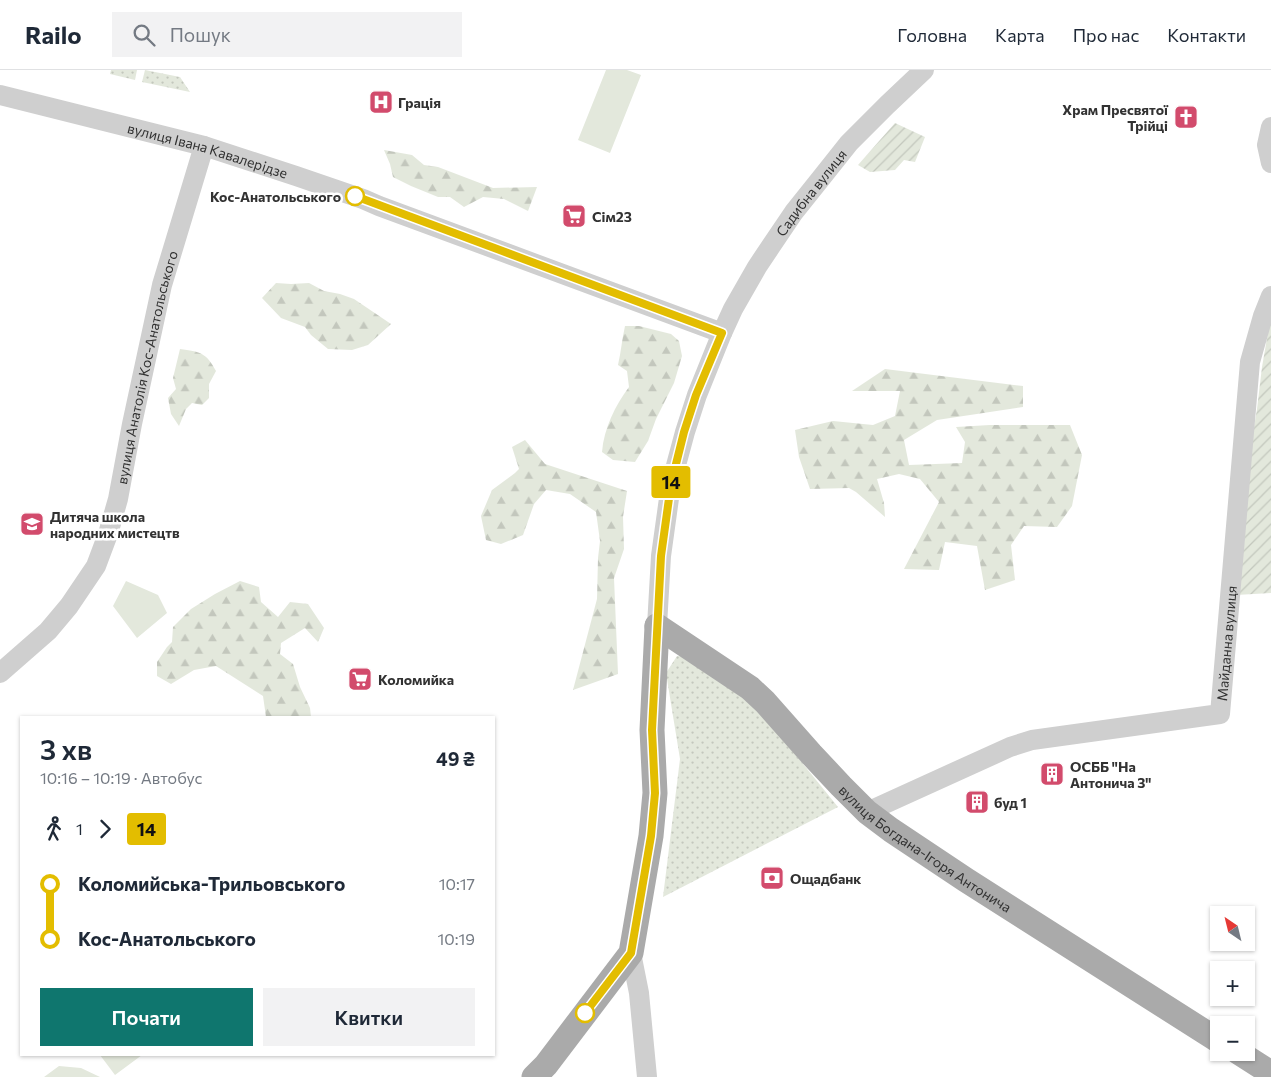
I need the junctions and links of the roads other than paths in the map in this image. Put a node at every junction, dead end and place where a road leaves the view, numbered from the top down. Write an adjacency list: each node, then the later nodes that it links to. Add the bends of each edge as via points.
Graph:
1 (924, 70): 7 (street, Садибна вулиця, via 849,143 799,206 757,267)
2 (0, 95): 4 (street, вулиця Івана Кавалерідзе)
3 (1271, 127): 5 (street, via 1267,145)
4 (204, 146): 7 (street, вулиця Івана Кавалерідзе, via 363,199); 9 (street, вулиця Анатолія Кос-Анатольського, via 162,285 118,499 96,566 48,631)
5 (1271, 163)
6 (1271, 296): 10 (street, Майданна вулиця, via 1250,362 1220,714 1025,742)
7 (722, 333): 8 (street, Садибна вулиця, via 696,395 671,484 661,556)
8 (657, 626): 10 (main road, вулиця Богдана-Ігоря Антонича, via 750,688); 11 (main road, via 652,730 655,793)
9 (0, 673)
10 (867, 812): 12 (main road, вулиця Богдана-Ігоря Антонича, via 966,880)
11 (631, 953): 15 (main road); 16 (street)
12 (1210, 1035)
13 (1252, 1061): 14 (main road)
14 (1271, 1073)
15 (534, 1077)
16 (648, 1077)

